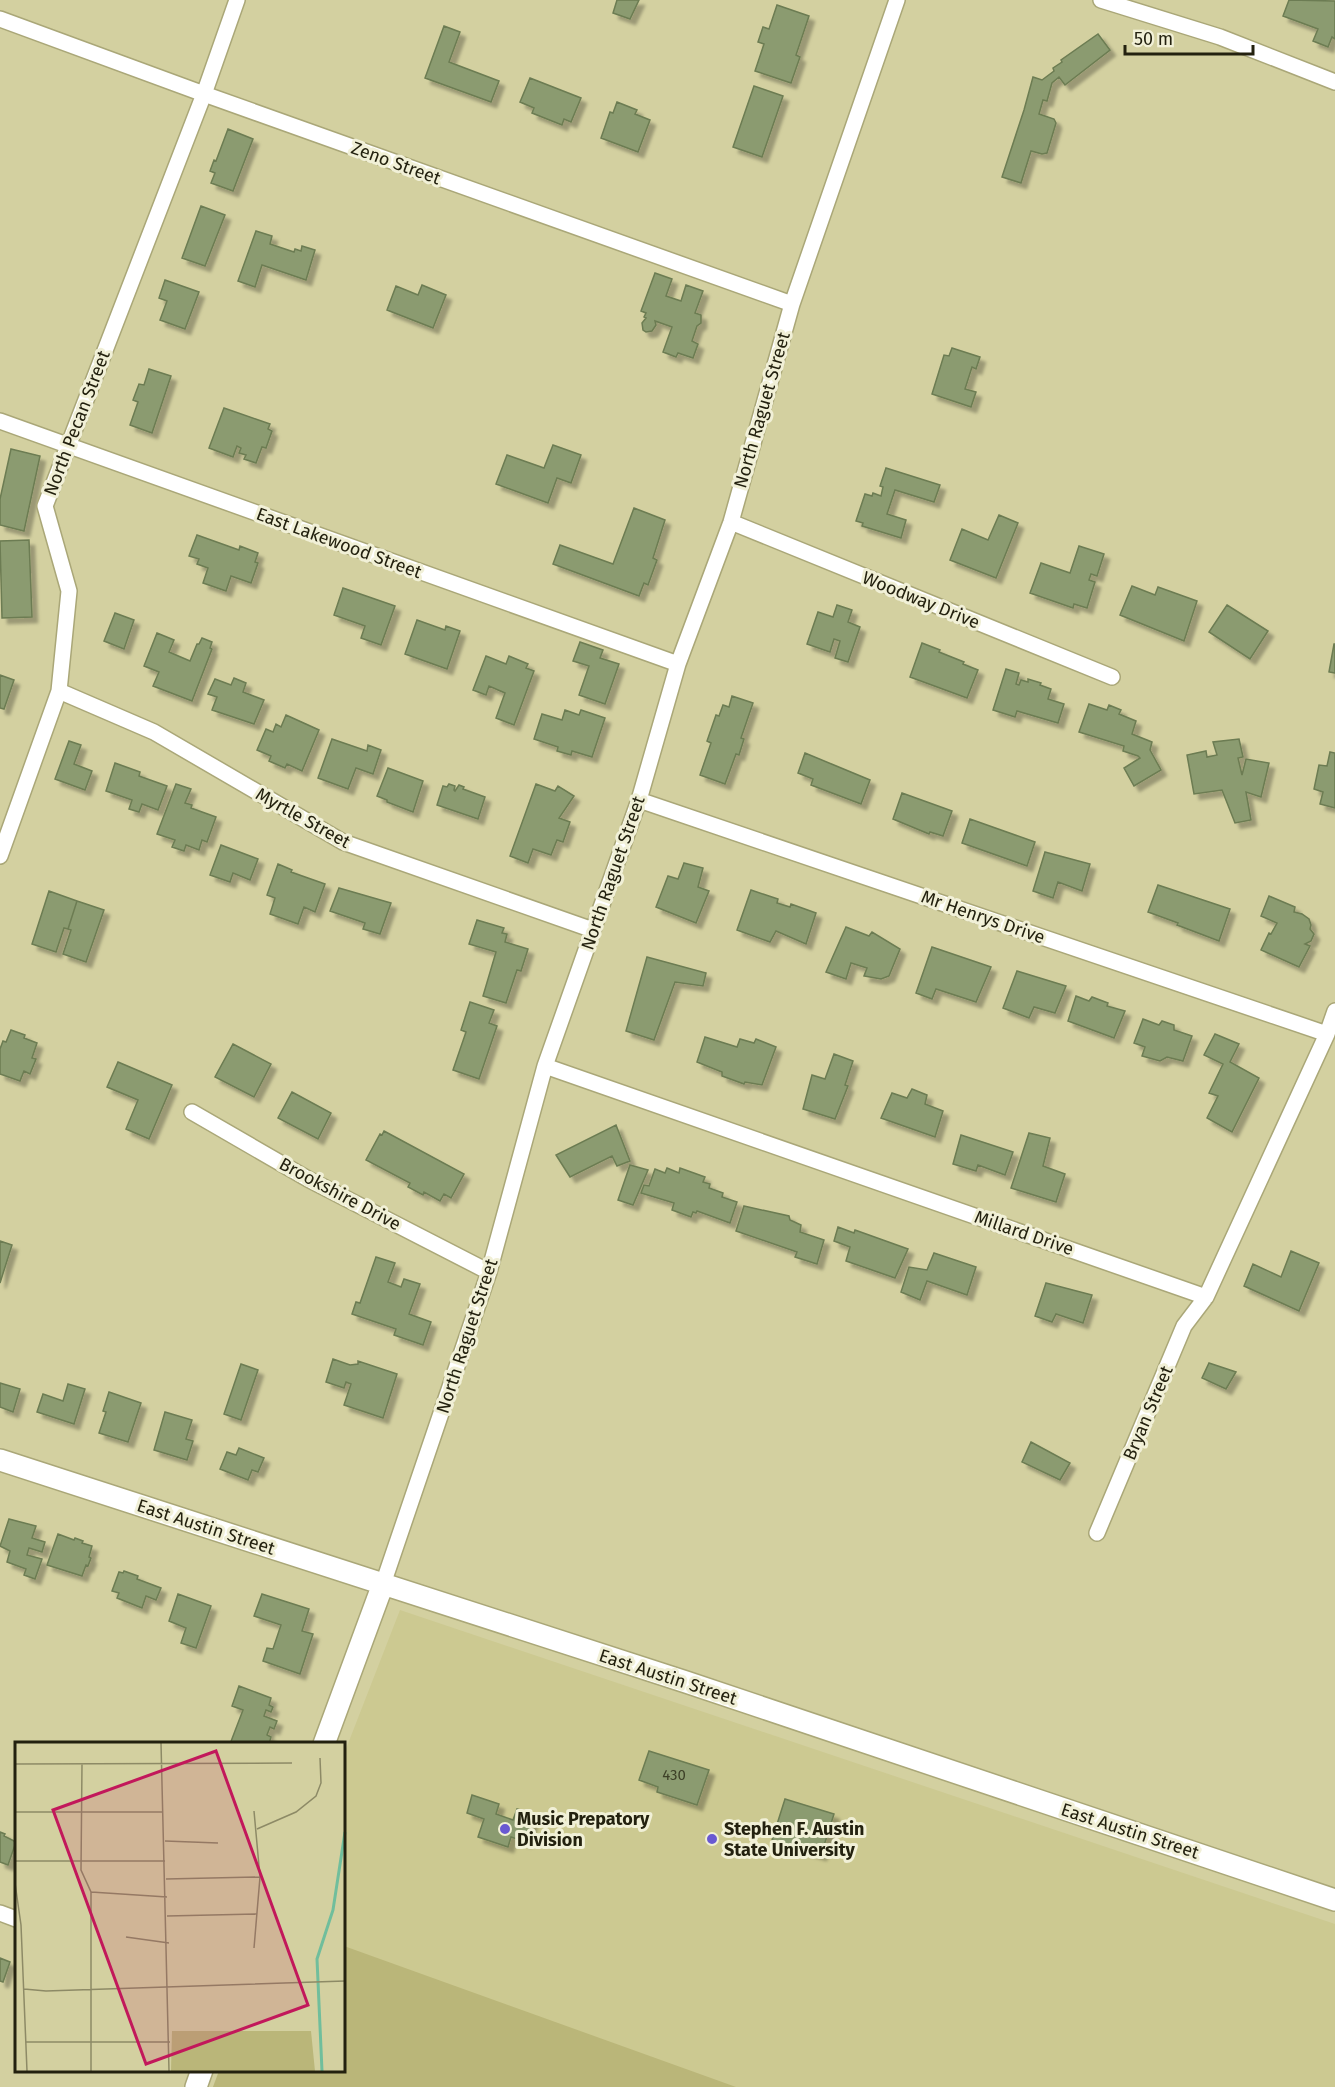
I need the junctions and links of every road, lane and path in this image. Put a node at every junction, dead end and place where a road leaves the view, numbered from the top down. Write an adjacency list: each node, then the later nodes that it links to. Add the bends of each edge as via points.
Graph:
1 (237, 0): 6 (street, North Pecan Street)
2 (897, 0): 7 (street, North Raguet Street)
3 (1101, 0): 5 (street, via 1220,37)
4 (0, 19): 6 (street, Zeno Street)
5 (1335, 82)
6 (204, 94): 7 (street, Zeno Street); 9 (street, North Pecan Street)
7 (792, 304): 10 (street, North Raguet Street)
8 (0, 422): 9 (street, East Lakewood Street)
9 (68, 447): 11 (street, East Lakewood Street); 13 (street, North Pecan Street, via 45,506 69,591)
10 (731, 522): 11 (street, North Raguet Street); 12 (street, Woodway Drive)
11 (678, 664): 14 (street, North Raguet Street)
12 (1112, 677)
13 (58, 691): 15 (street, North Pecan Street); 16 (street, Myrtle Street, via 154,732 343,842)
14 (639, 800): 16 (street, North Raguet Street); 18 (street, Mr Henrys Drive)
15 (0, 856)
16 (593, 930): 19 (street, North Raguet Street)
17 (1335, 1011): 18 (street)
18 (1327, 1035): 22 (street)
19 (545, 1066): 21 (street, North Raguet Street); 22 (street, Millard Drive)
20 (192, 1112): 21 (street, Brookshire Drive, via 308,1179)
21 (489, 1272): 25 (street, North Raguet Street)
22 (1206, 1297): 24 (street, Bryan Street, via 1184,1326)
23 (0, 1460): 25 (main road, East Austin Street)
24 (1097, 1533)
25 (383, 1584): 26 (main road, North Raguet Street); 27 (main road, East Austin Street)
26 (324, 1742)
27 (1335, 1900)
28 (0, 1914): 29 (street)
29 (15, 1919)
30 (201, 2072): 31 (main road)
31 (196, 2087)

